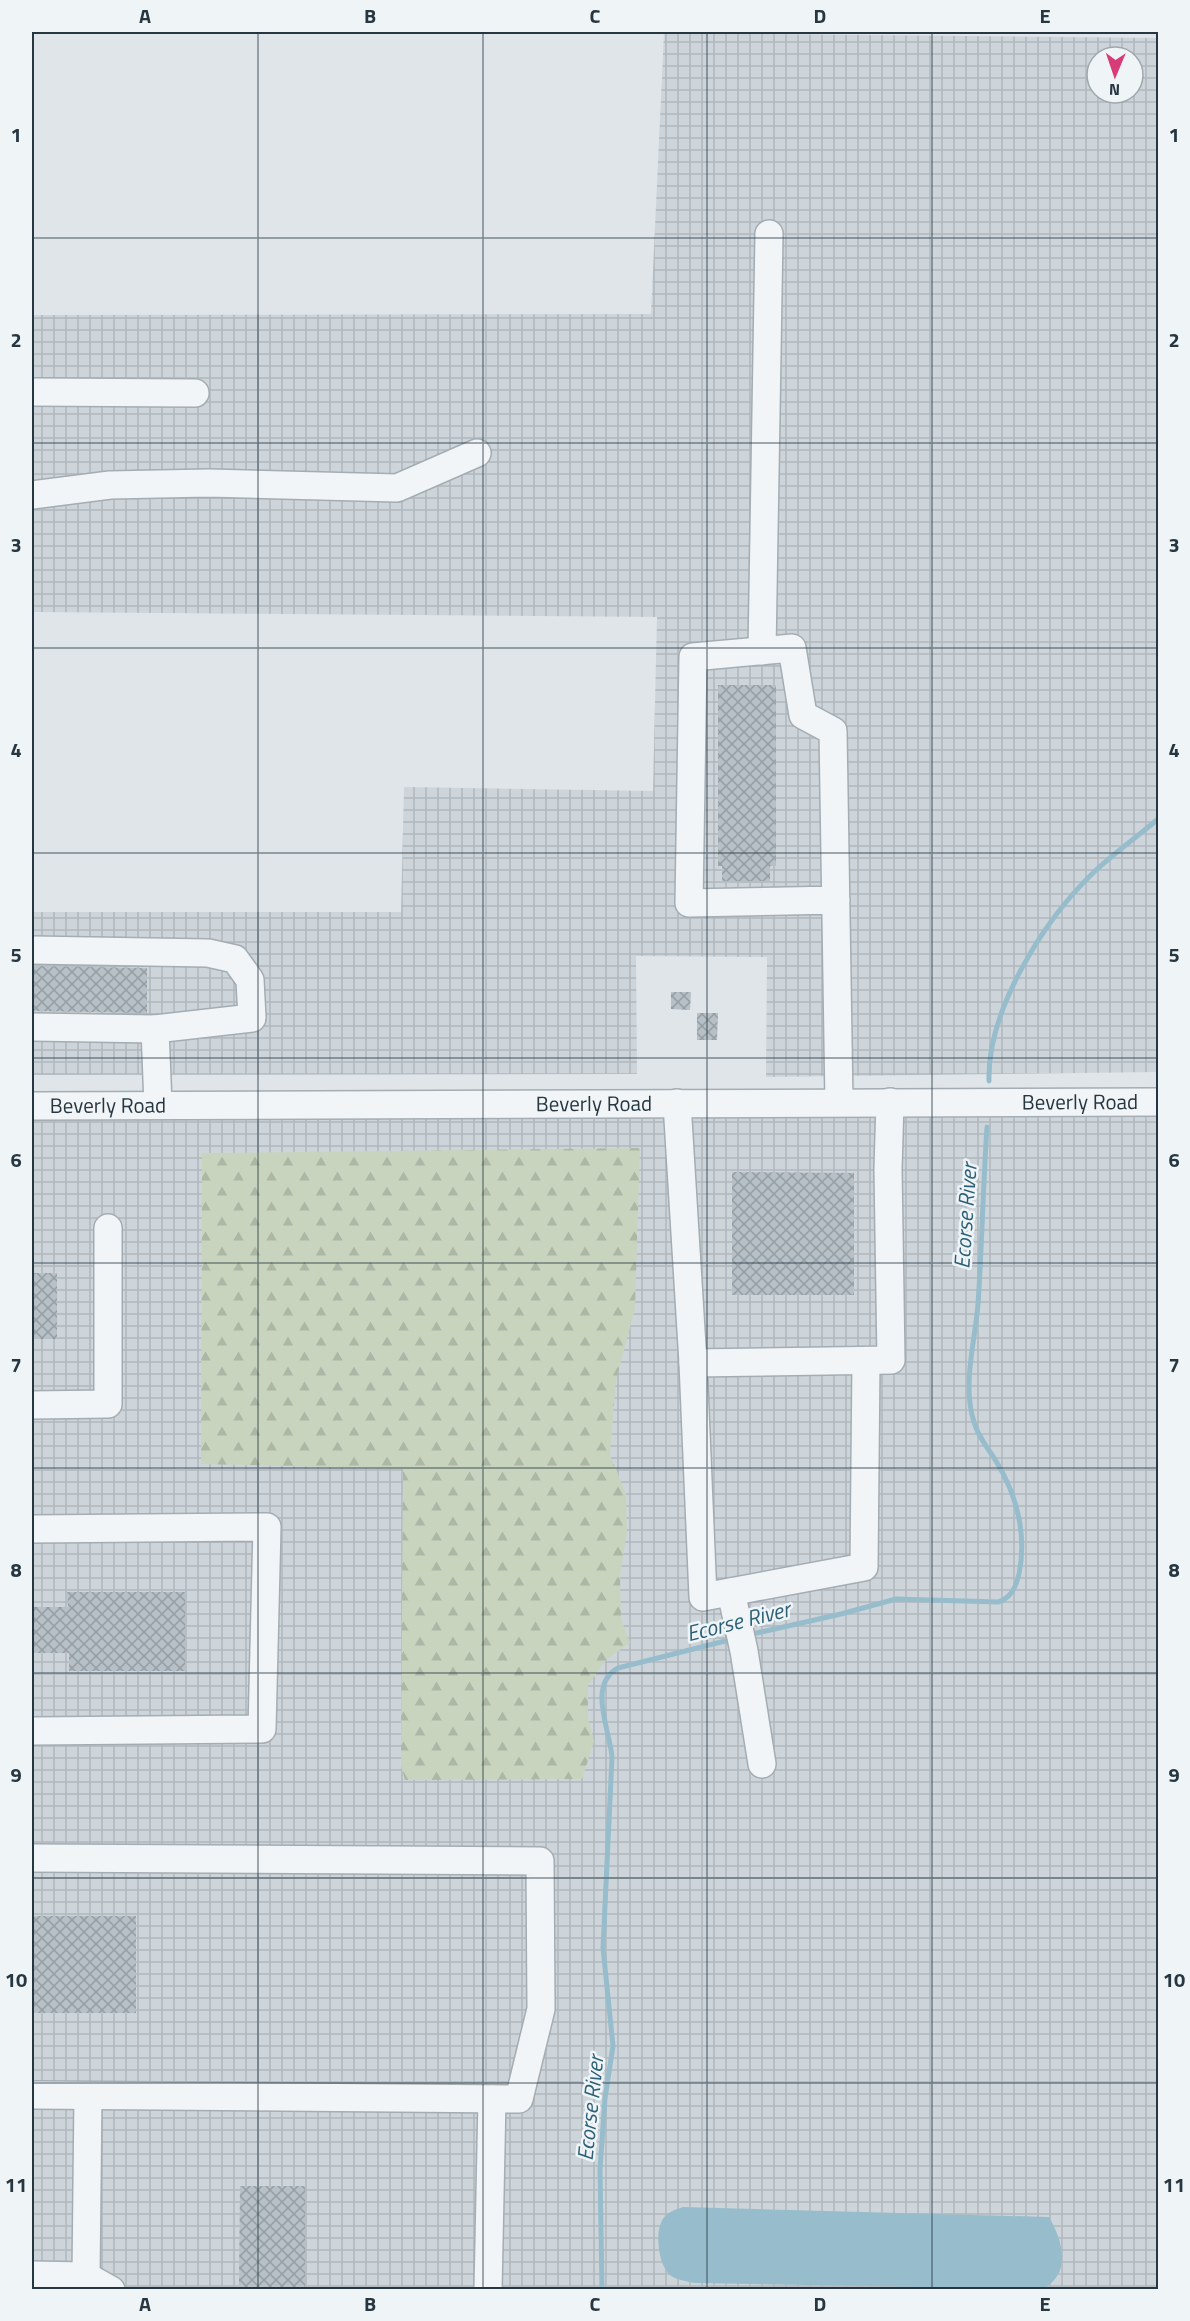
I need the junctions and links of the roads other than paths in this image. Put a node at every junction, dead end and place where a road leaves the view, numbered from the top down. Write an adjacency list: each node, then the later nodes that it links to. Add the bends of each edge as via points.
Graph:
1 (769, 234): 6 (street)
2 (32, 392): 3 (street)
3 (195, 393)
4 (477, 453): 5 (street, via 397,488 210,483 110,485)
5 (32, 495)
6 (762, 651): 7 (street, via 792,648 803,715 833,731); 7 (street, via 693,657 689,903)
7 (836, 900): 12 (street)
8 (32, 950): 10 (street, via 208,953 235,959 250,980 252,1018)
9 (32, 1027): 10 (street)
10 (155, 1029): 15 (street)
11 (890, 1101): 12 (street, Beverly Road); 13 (street, Beverly Road); 18 (street, via 891,1360)
12 (839, 1102): 14 (street, Beverly Road)
13 (1158, 1102)
14 (677, 1103): 15 (street, Beverly Road); 19 (street)
15 (158, 1105): 16 (street, Beverly Road)
16 (32, 1106)
17 (108, 1228): 20 (street, via 108,1404)
18 (866, 1361): 19 (street); 22 (street, via 864,1567)
19 (693, 1363): 22 (street, via 703,1597)
20 (32, 1405)
21 (32, 1529): 23 (street, via 267,1527 262,1729)
22 (731, 1592): 24 (street)
23 (32, 1731)
24 (762, 1764)
25 (32, 1858): 28 (street, via 540,1861 541,2009 519,2099)
26 (32, 2095): 27 (street)
27 (88, 2096): 28 (street); 30 (street)
28 (492, 2099): 32 (street)
29 (32, 2275): 30 (street)
30 (86, 2276): 31 (street)
31 (111, 2289)
32 (488, 2289)

